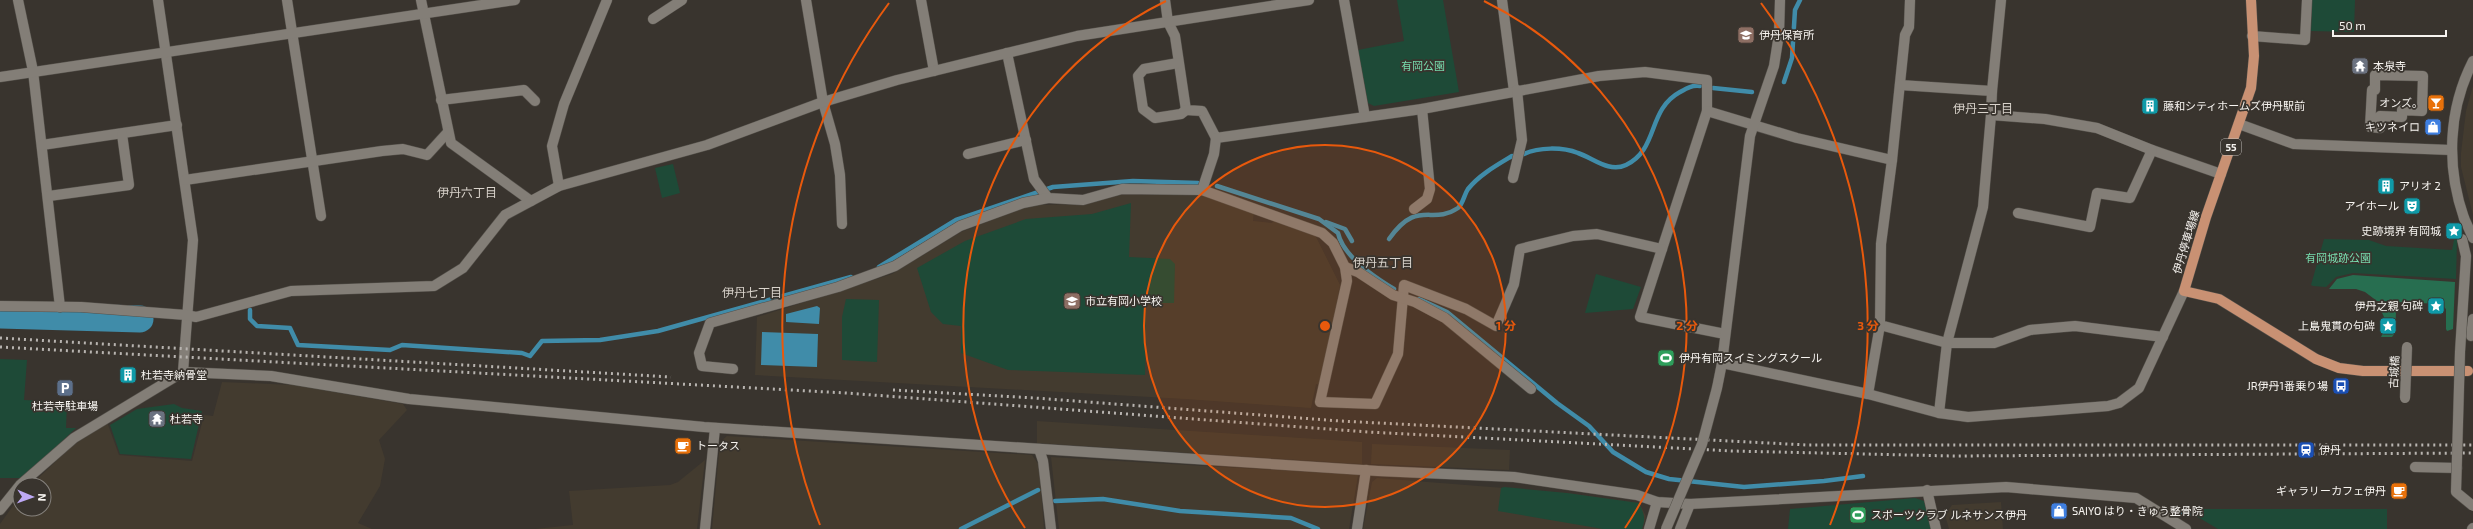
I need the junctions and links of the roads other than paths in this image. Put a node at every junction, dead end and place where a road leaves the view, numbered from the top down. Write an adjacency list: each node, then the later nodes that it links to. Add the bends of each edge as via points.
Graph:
1 (18, 0): 29 (street)
2 (158, 0): 25 (street)
3 (287, 0): 23 (street)
4 (421, 0): 20 (street)
5 (515, 0): 19 (street)
6 (607, 0): 60 (street, via 564,104 552,146)
7 (682, 0): 21 (street)
8 (806, 0): 38 (street)
9 (921, 0): 30 (street)
10 (1164, 0): 22 (street)
11 (1309, 0): 22 (street)
12 (1344, 0): 43 (street)
13 (1502, 0): 34 (street)
14 (1780, 0): 44 (street, via 1777,52)
15 (1910, 0): 33 (street, via 1909,27 1905,35)
16 (2001, 0): 35 (street)
17 (2251, 0): 24 (main road, 伊丹停車場線 / 55)
18 (2307, 0): 24 (street, via 2305,40)
19 (492, 2): 20 (street)
20 (423, 14): 23 (street); 36 (street)
21 (653, 19)
22 (1168, 22): 26 (street, via 1077,36); 28 (street, via 1175,36)
23 (292, 33): 25 (street); 56 (street)
24 (2252, 36): 45 (main road, 伊丹停車場線 / 55, via 2253,75)
25 (166, 51): 29 (street); 46 (street)
26 (1007, 53): 30 (street); 50 (street)
27 (2473, 61): 53 (street, via 2460,93)
28 (1178, 63): 40 (street); 40 (street, via 1144,69 1138,76 1144,109 1155,118 1181,114)
29 (33, 71): 32 (street); 51 (street)
30 (934, 71): 38 (street)
31 (2423, 76): 31 (street, via 2422,111 2402,110 2402,117 2380,116 2380,128 2370,127 2375,74)
32 (0, 77)
33 (1900, 86): 35 (street); 55 (street)
34 (1515, 90): 39 (street); 41 (street, via 1599,76 1645,72 1707,80); 58 (street, via 1522,134)
35 (1992, 91): 42 (street)
36 (442, 100): 37 (street, via 524,90); 47 (street)
37 (535, 100)
38 (823, 102): 60 (street, via 708,145); 68 (street, via 835,144 840,175)
39 (1422, 108): 43 (street); 65 (street, via 1430,189 1428,199)
40 (1186, 110): 49 (street, via 1202,111)
41 (1707, 112): 44 (street); 71 (street)
42 (1991, 115): 52 (street, via 2045,119 2097,128); 83 (street, via 1983,207)
43 (1365, 117): 49 (street)
44 (1755, 124): 55 (street, via 1792,136); 80 (street, via 1750,136)
45 (2239, 124): 53 (street, via 2294,144); 57 (main road, 伊丹停車場線 / 55)
46 (176, 125): 48 (street); 59 (street)
47 (448, 132): 56 (street, via 427,155 403,149); 64 (street, via 450,143)
48 (122, 134): 51 (street); 62 (street, via 128,185)
49 (1216, 138): 61 (street, via 1214,154)
50 (1026, 140): 54 (street); 63 (street, via 1036,185)
51 (42, 146): 62 (street)
52 (2152, 150): 57 (street); 66 (street, via 2130,198 2097,193 2090,227)
53 (2451, 150): 69 (street, via 2455,185 2464,218)
54 (968, 154)
55 (1892, 160): 79 (street, via 1881,244)
56 (312, 163): 59 (street); 67 (street)
57 (2221, 174): 73 (main road, 伊丹停車場線 / 55)
58 (1512, 178)
59 (185, 180): 77 (street, via 193,240)
60 (559, 186): 64 (street)
61 (1202, 190): 63 (street, via 1122,189 1083,200); 72 (street, via 1322,233 1333,243)
62 (48, 196): 76 (street)
63 (1047, 197): 86 (street, via 960,226 895,266 838,287 710,323 700,353 702,366)
64 (530, 201): 77 (street, via 506,215 463,268 434,286 292,291 196,317)
65 (1414, 209)
66 (2018, 213)
67 (321, 216)
68 (842, 224)
69 (2473, 238)
70 (2462, 239): 96 (street, bridge, via 2466,256)
71 (1662, 249): 74 (street, via 1597,234 1573,236 1520,250 1514,284 1496,326 1466,309 1404,285); 80 (street, via 1640,317)
72 (1344, 267): 74 (street, via 1358,272); 74 (street, via 1346,286 1320,402 1375,404 1398,354)
73 (2184, 291): 82 (street); 87 (main road, 伊丹停車場線, via 2219,299 2316,359 2339,368 2363,371)
74 (1402, 298): 89 (street, via 1445,318)
75 (0, 306): 76 (street)
76 (60, 307): 77 (street)
77 (186, 314): 88 (street)
78 (2473, 319): 81 (street)
79 (1880, 325): 83 (street); 90 (street)
80 (1726, 334): 85 (street)
81 (2471, 336)
82 (2163, 337): 83 (street, via 2075,326 2030,330 1994,343); 92 (street, via 2139,388 2119,403 1982,417)
83 (1947, 343): 92 (street)
84 (2408, 347): 91 (street, 古城橋, bridge)
85 (1722, 363): 90 (street); 108 (street, bridge, via 1702,444)
86 (733, 369)
87 (2470, 371)
88 (183, 372): 93 (street, via 271,376 409,399); 99 (street, via 74,438)
89 (1531, 389)
90 (1868, 394): 92 (street)
91 (2405, 398)
92 (1939, 413)
93 (715, 428): 94 (street); 104 (street)
94 (1039, 448): 97 (street); 105 (street, via 1043,461)
95 (2415, 467): 96 (street)
96 (2457, 468): 102 (street, bridge, via 2456,492)
97 (1366, 470): 100 (street, via 1514,477 1637,495); 106 (street)
98 (1927, 490): 101 (street); 110 (street); 111 (street, via 2006,487 2136,498)
99 (3, 502): 103 (street)
100 (1657, 502): 101 (street); 107 (street)
101 (1690, 504): 109 (street)
102 (2473, 506)
103 (0, 510)
104 (705, 529)
105 (1051, 529)
106 (1357, 529)
107 (1649, 529)
108 (1666, 529)
109 (1680, 529)
110 (1936, 529)
111 (2186, 529)

